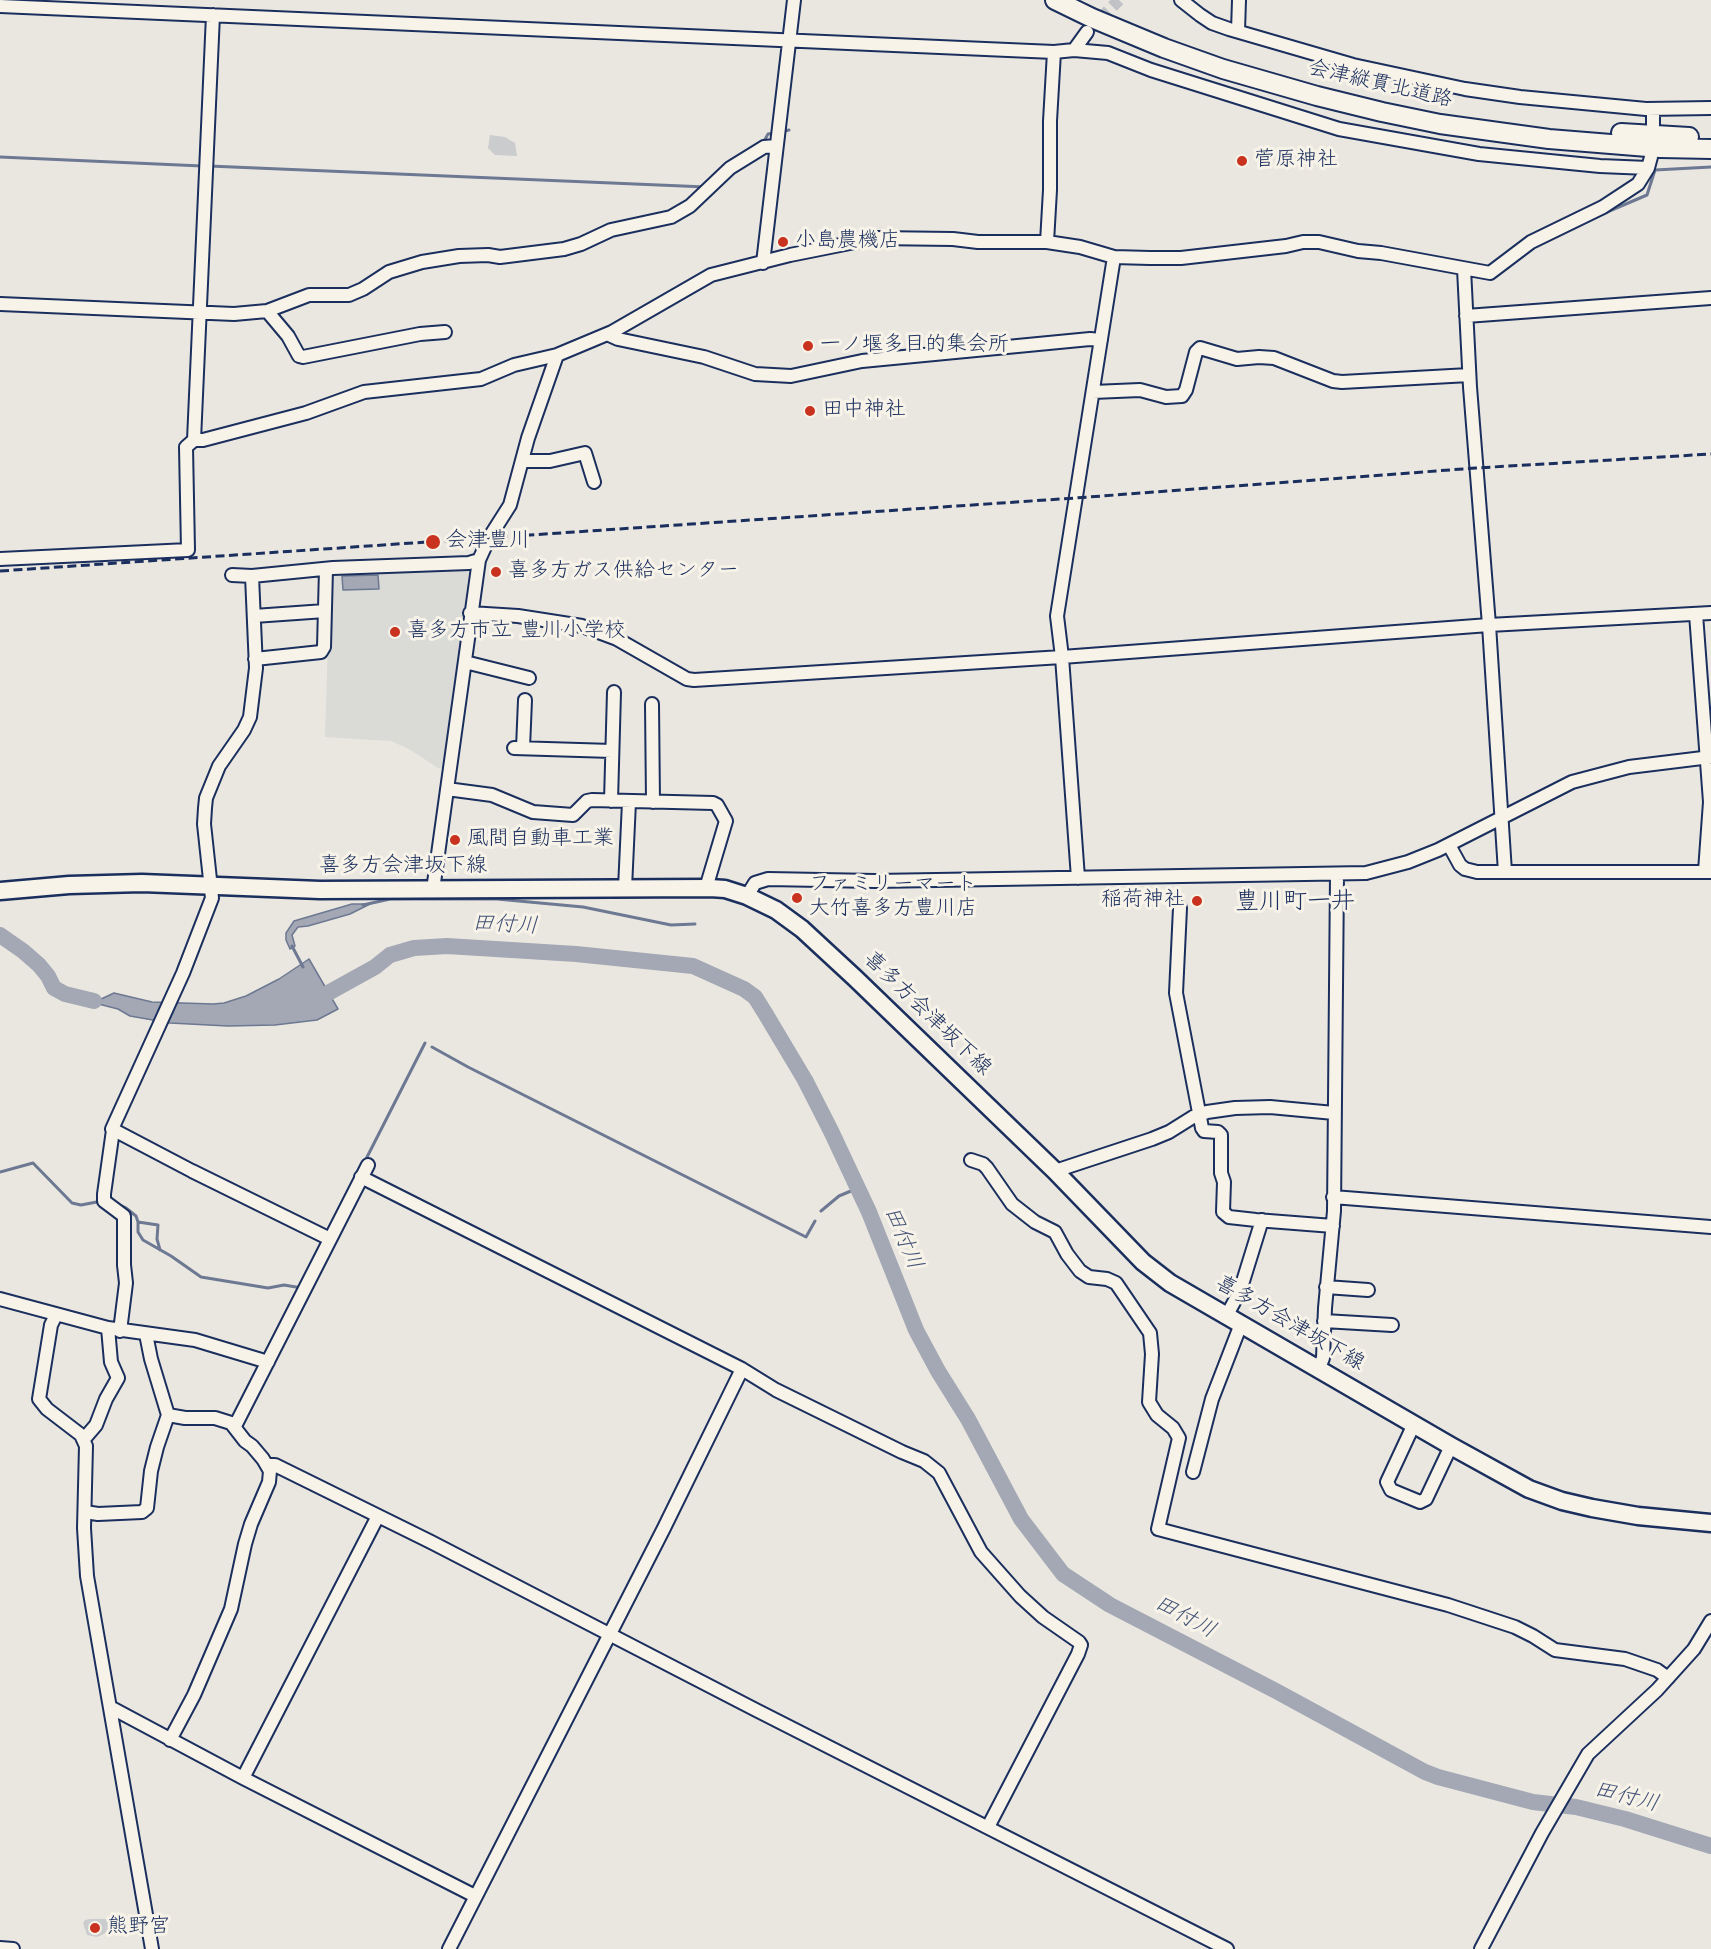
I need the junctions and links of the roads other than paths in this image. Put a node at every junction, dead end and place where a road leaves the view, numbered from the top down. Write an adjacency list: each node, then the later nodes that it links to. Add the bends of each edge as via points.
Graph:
1 (794, 0): 10 (street)
2 (1055, 0): 18 (highway, 会津縦貫北道路, via 1223,69 1383,112 1549,139)
3 (1071, 0): 16 (highway, 会津縦貫北道路, via 1224,60 1385,103 1442,115 1519,124)
4 (1181, 0): 8 (street, via 1212,23)
5 (1239, 0): 8 (street)
6 (0, 6): 7 (street)
7 (213, 15): 10 (street); 26 (street)
8 (1238, 31): 14 (street, via 1353,65 1465,89)
9 (1087, 32): 11 (street)
10 (789, 39): 12 (street); 17 (street)
11 (1074, 50): 12 (street); 22 (street, via 1107,53 1339,129 1479,154 1600,166 1650,163 1638,184 1603,207 1531,242 1490,273)
12 (1054, 52): 19 (street)
13 (1711, 108): 14 (street)
14 (1653, 109): 15 (street)
15 (1653, 125)
16 (1711, 138)
17 (776, 146): 21 (street); 25 (street, via 764,147 730,168 690,206 671,217 611,230 564,249 429,260 389,272 349,295 309,295)
18 (1711, 149)
19 (1047, 242): 20 (street); 21 (street, via 875,238)
20 (1114, 257): 22 (street, via 1181,258 1319,242); 30 (street)
21 (763, 263): 29 (street, via 711,275)
22 (1464, 269): 27 (street)
23 (1711, 298): 27 (street)
24 (0, 304): 26 (street)
25 (267, 311): 26 (street); 28 (street, via 303,357)
26 (200, 313): 34 (street)
27 (1466, 316): 32 (street)
28 (445, 332)
29 (607, 334): 30 (street, via 704,357 755,374 791,376 862,361); 31 (street)
30 (1101, 340): 33 (street)
31 (557, 355): 34 (street, via 514,365 481,379 364,392 306,413); 35 (street)
32 (1469, 375): 33 (street, via 1342,382 1274,358 1237,359 1200,348 1182,396 1166,397 1140,390); 47 (street)
33 (1093, 392): 48 (street, via 1058,604)
34 (194, 440): 37 (street, via 186,447 188,550)
35 (523, 461): 36 (street, via 550,461 585,453); 38 (street, via 510,505)
36 (594, 482)
37 (0, 559)
38 (479, 560): 39 (street); 43 (street)
39 (326, 568): 41 (street); 42 (street)
40 (232, 575): 41 (street)
41 (252, 576): 46 (street)
42 (325, 611): 46 (street); 49 (street, via 321,652)
43 (470, 613): 48 (street, via 582,626 617,639 694,680); 50 (street)
44 (1711, 613): 45 (street)
45 (1696, 614): 47 (street); 56 (street)
46 (254, 616): 49 (street)
47 (1489, 626): 48 (street); 61 (street)
48 (1062, 657): 66 (street)
49 (255, 659): 67 (street, via 250,717 219,766 206,798 204,824)
50 (465, 662): 51 (street); 57 (street)
51 (529, 678)
52 (614, 692): 55 (street)
53 (525, 700): 55 (street, via 519,748)
54 (652, 704): 60 (street)
55 (612, 751): 58 (street)
56 (1709, 757): 61 (street, via 1641,764 1593,775 1547,793); 63 (street)
57 (447, 789): 58 (street, via 492,795 540,813 573,815 586,801); 70 (street)
58 (611, 801): 59 (street)
59 (629, 802): 60 (street); 68 (street)
60 (652, 802): 69 (street, via 717,805 726,826)
61 (1501, 819): 62 (street); 64 (street)
62 (1449, 845): 64 (street, via 1465,869); 65 (street, via 1381,870)
63 (1708, 871): 64 (street)
64 (1505, 872)
65 (1337, 875): 66 (street); 74 (street)
66 (1078, 878): 72 (street, via 768,879 755,883)
67 (210, 885): 70 (main road, 喜多方会津坂下線); 71 (main road, 喜多方会津坂下線, via 125,883); 76 (street, via 209,908)
68 (625, 888): 69 (main road, 喜多方会津坂下線); 70 (main road, 喜多方会津坂下線)
69 (706, 888): 72 (main road, 喜多方会津坂下線)
70 (433, 890)
71 (0, 891)
72 (747, 896): 79 (main road, 喜多方会津坂下線, via 802,929)
73 (1180, 908): 75 (street, via 1176,993)
74 (1334, 1113): 75 (street, via 1262,1107); 81 (street)
75 (1199, 1115): 79 (street, via 1161,1135); 82 (street, via 1204,1131 1221,1135 1223,1212 1229,1217)
76 (113, 1130): 85 (street); 93 (street, via 104,1201 124,1216 126,1283)
77 (971, 1160): 110 (street, via 987,1168 1012,1204 1055,1232 1080,1271 1116,1283 1150,1333 1149,1402 1179,1438 1158,1529 1448,1605 1515,1628 1555,1650 1618,1657 1657,1670)
78 (368, 1165): 80 (street)
79 (1054, 1171): 90 (main road, 喜多方会津坂下線, via 1154,1272)
80 (361, 1177): 85 (street); 97 (street)
81 (1333, 1197): 83 (street); 84 (street)
82 (1262, 1220): 83 (street); 90 (street)
83 (1333, 1226): 86 (street)
84 (1711, 1227)
85 (330, 1239): 95 (street)
86 (1326, 1287): 87 (street); 91 (street)
87 (1368, 1290)
88 (0, 1299): 89 (street)
89 (56, 1315): 93 (street); 101 (street, via 39,1399)
90 (1234, 1320): 96 (main road, 喜多方会津坂下線); 104 (street)
91 (1324, 1321): 92 (street); 96 (street)
92 (1392, 1325)
93 (114, 1330): 94 (street); 101 (street, via 111,1362 118,1378 96,1425)
94 (146, 1334): 95 (street, via 195,1340); 98 (street)
95 (268, 1362): 100 (street)
96 (1319, 1368): 99 (main road, 喜多方会津坂下線)
97 (742, 1369): 109 (street); 114 (street, via 776,1390 933,1467 988,1561 1043,1617 1081,1645)
98 (168, 1415): 100 (street, via 215,1418); 105 (street, via 149,1482 147,1508)
99 (1414, 1424): 102 (main road, 喜多方会津坂下線); 102 (street, via 1388,1482 1391,1490 1420,1502 1426,1499)
100 (235, 1426): 103 (street)
101 (84, 1439): 105 (street)
102 (1451, 1446): 107 (main road, 喜多方会津坂下線, via 1529,1489 1562,1502 1638,1516)
103 (268, 1465): 106 (street); 112 (street, via 269,1482 251,1524 231,1610)
104 (1193, 1472)
105 (85, 1512): 111 (street, via 87,1576)
106 (378, 1516): 109 (street); 113 (street)
107 (1711, 1523)
108 (1711, 1621): 110 (street, via 1694,1649)
109 (609, 1633): 114 (street); 115 (street)
110 (1668, 1678): 121 (street, via 1588,1754)
111 (110, 1707): 112 (street); 118 (street)
112 (171, 1740): 113 (street)
113 (243, 1778): 115 (street)
114 (988, 1827): 120 (street)
115 (476, 1896): 119 (street)
116 (0, 1948): 117 (street)
117 (13, 1949)
118 (152, 1949)
119 (449, 1949)
120 (1227, 1949)
121 (1481, 1949)

